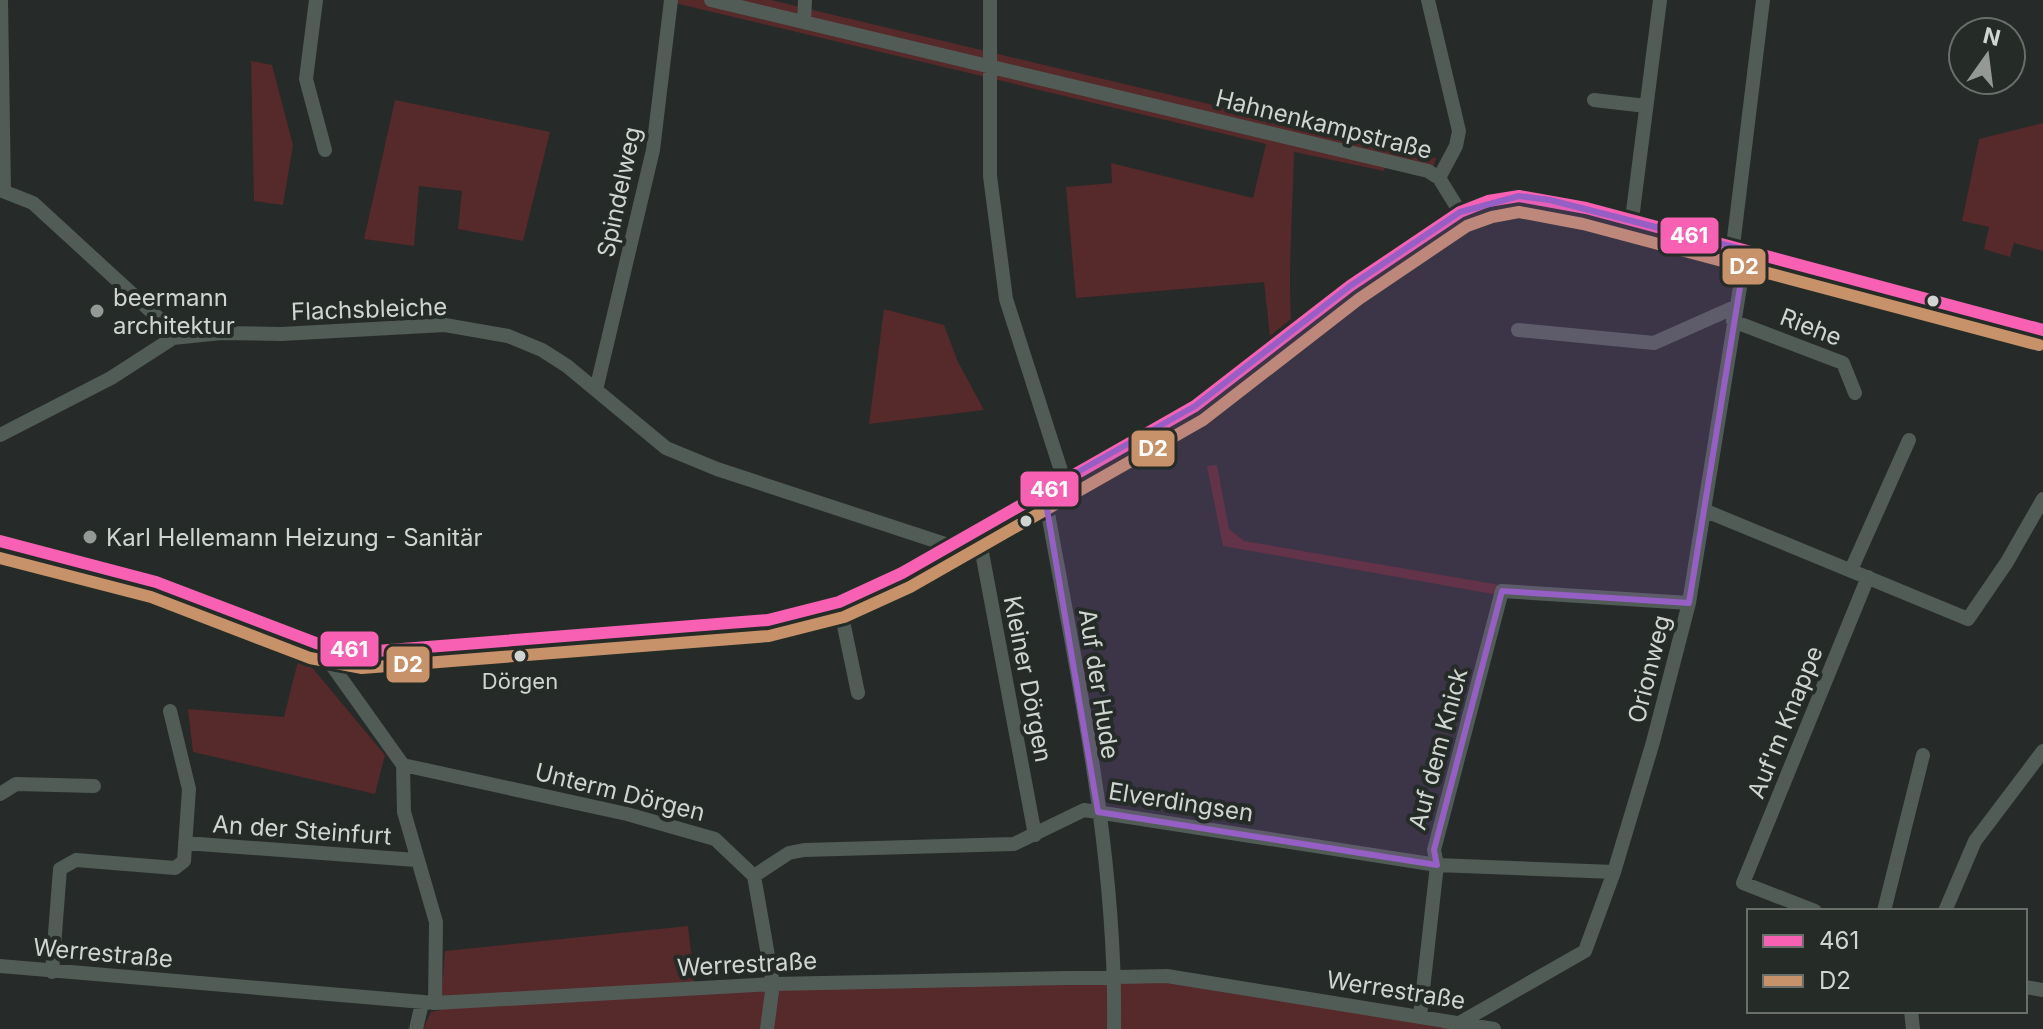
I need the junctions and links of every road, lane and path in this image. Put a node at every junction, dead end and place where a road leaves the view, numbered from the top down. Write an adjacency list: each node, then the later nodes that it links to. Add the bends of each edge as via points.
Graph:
1 (1, 0): 16 (street)
2 (316, 0): 14 (street, via 306,79)
3 (671, 0): 24 (street, Spindelweg, via 653,150)
4 (711, 0): 10 (street, Hahnenkampstraße)
5 (805, 0): 10 (street)
6 (990, 0): 11 (street)
7 (1428, 0): 15 (street, via 1459,131)
8 (1660, 0): 13 (street)
9 (1763, 0): 19 (street, Orionweg)
10 (804, 22): 11 (street, Hahnenkampstraße)
11 (990, 65): 15 (street, Hahnenkampstraße, via 1428,171); 28 (street, via 990,176 1006,299)
12 (1594, 100): 13 (street)
13 (1646, 106): 18 (street)
14 (325, 150)
15 (1439, 178): 17 (street, Hahnenkampstraße)
16 (2, 190): 23 (street, via 33,203 166,325)
17 (1460, 212): 18 (street, via 1519,196); 28 (street, via 1350,286 1195,406)
18 (1632, 219): 19 (street)
19 (1739, 248): 20 (street, Orionweg); 22 (street)
20 (1734, 314): 21 (street, via 1654,343); 25 (street, Riehe, via 1843,363); 31 (street, Orionweg)
21 (1518, 330)
22 (2043, 330)
23 (173, 338): 24 (street, Flachsbleiche, via 445,325 508,336 551,356); 26 (street, Flachsbleiche, via 98,386)
24 (596, 390): 34 (street, Flachsbleiche, via 666,448)
25 (1855, 393)
26 (0, 435)
27 (1909, 440): 35 (street)
28 (1064, 480): 29 (street)
29 (1044, 491): 32 (street); 47 (street, Auf der Hude)
30 (2043, 499): 36 (street, via 1968,619)
31 (1706, 511): 35 (street); 38 (street, Orionweg)
32 (978, 531): 34 (street); 48 (street, Kleiner Dörgen)
33 (0, 541): 39 (street, via 156,582)
34 (951, 546): 37 (street)
35 (1851, 570): 36 (street)
36 (1868, 577): 54 (street, Auf'm Knappe, via 1743,883)
37 (839, 602): 39 (street, via 768,620 523,642 364,652); 40 (street)
38 (1689, 603): 51 (street, Auf dem Knick, via 1502,591 1434,850); 52 (street, Orionweg)
39 (316, 643): 44 (street)
40 (858, 693)
41 (170, 711): 49 (street, An der Steinfurt, via 189,789)
42 (2043, 751): 56 (street, via 1968,853)
43 (1923, 755): 55 (street)
44 (403, 765): 50 (street, via 404,812); 53 (street, Unterm Dörgen, via 682,827 715,839)
45 (94, 786): 46 (street, via 16,784)
46 (0, 794)
47 (1098, 812): 48 (street, Elverdingsen, via 1084,810); 51 (street, Elverdingsen); 59 (street, Auf der Hude)
48 (1035, 835): 53 (street, Elverdingsen, via 1014,844 804,850 789,853)
49 (185, 843): 50 (street, An der Steinfurt); 58 (street, An der Steinfurt, via 184,861 175,868 76,860 60,869)
50 (416, 860): 61 (street, via 436,922)
51 (1437, 865): 52 (street, Elverdingsen); 62 (street, Auf dem Knick)
52 (1614, 872): 63 (street, Orionweg, via 1585,951)
53 (754, 876): 60 (street)
54 (1810, 909)
55 (1884, 909)
56 (1946, 909)
57 (0, 966): 58 (street, Werrestraße)
58 (52, 972): 61 (street, Werrestraße)
59 (1115, 976): 60 (street, Werrestraße); 62 (street, Werrestraße, via 1167,976); 66 (street, Auf der Hude)
60 (773, 984): 61 (street, Werrestraße); 65 (street)
61 (428, 1003): 64 (street)
62 (1420, 1016): 63 (street, Werrestraße)
63 (1461, 1022): 67 (street, Werrestraße)
64 (416, 1029)
65 (767, 1029)
66 (1114, 1029)
67 (1494, 1029)

